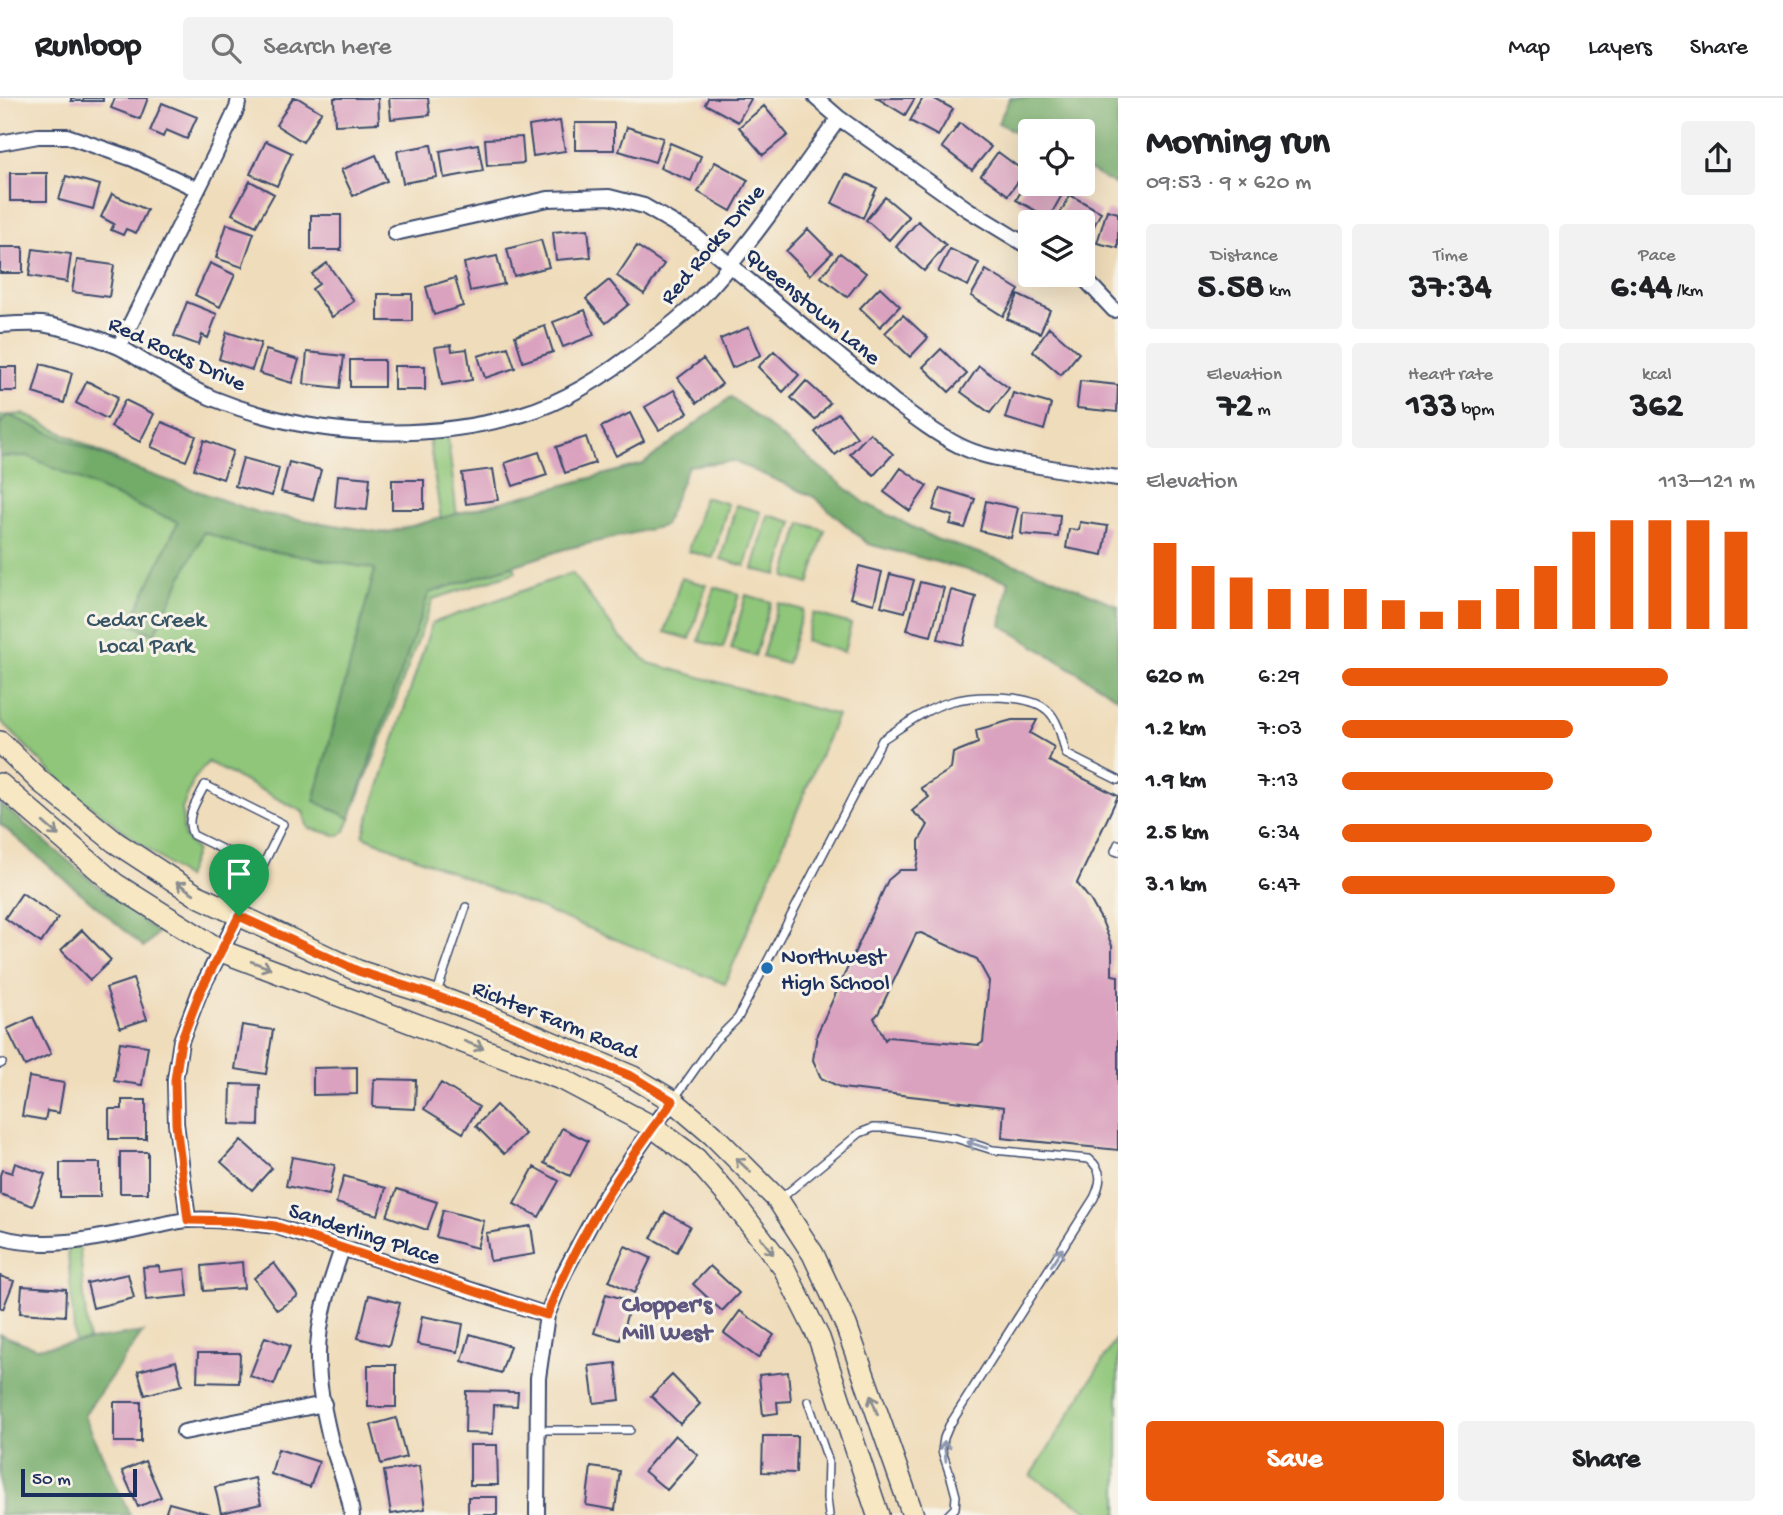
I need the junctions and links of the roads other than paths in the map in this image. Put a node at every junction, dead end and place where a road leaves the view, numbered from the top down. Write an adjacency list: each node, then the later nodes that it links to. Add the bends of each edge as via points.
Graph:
1 (239, 98): 5 (street)
2 (816, 98): 3 (street)
3 (839, 118): 7 (street); 8 (street, Red Rocks Drive)
4 (0, 143): 5 (street, via 67,136 133,159)
5 (197, 189): 12 (street)
6 (394, 233): 8 (street, Queenstown Lane, via 548,200 609,197 644,206 694,235)
7 (1018, 240)
8 (729, 264): 12 (street, Red Rocks Drive, via 699,300 666,329 615,368 565,396 525,413 428,432 316,428 263,415 211,397); 13 (street, Queenstown Lane, via 918,420 960,446 983,456)
9 (1092, 287): 10 (street)
10 (1114, 310)
11 (0, 325): 12 (street, Red Rocks Drive, via 42,324)
12 (119, 347)
13 (1118, 478)
14 (0, 742): 21 (main road, Richter Farm Road, one-way to 14, via 196,895 115,842)
15 (1118, 780): 24 (lane, via 1066,754 1058,726 1047,710 1003,696 953,701 916,717 882,740 738,1018 715,1041)
16 (0, 784): 22 (main road, one-way to 22, via 115,884)
17 (1118, 844): 18 (lane)
18 (1118, 852)
19 (262, 869): 19 (lane, via 193,835 190,817 205,785 284,824); 21 (lane)
20 (466, 907): 23 (lane)
21 (239, 916): 22 (street); 23 (main road, Richter Farm Road, via 358,971)
22 (221, 951): 25 (main road, one-way to 25, via 564,1080); 27 (street, via 181,1041 175,1080)
23 (436, 996): 24 (main road, Richter Farm Road, via 633,1077)
24 (673, 1101): 25 (street); 26 (main road, Richter Farm Road, one-way to 24)
25 (653, 1127): 30 (street, via 606,1195); 39 (main road, one-way to 39, via 696,1159 784,1268 819,1338)
26 (778, 1200): 40 (main road, Richter Farm Road, one-way to 26, via 846,1325 813,1254); 41 (lane, one-way to 26, via 955,1508 956,1496 942,1451 949,1426 1094,1198 1100,1185 1097,1165 1089,1159 993,1150 955,1138 873,1128 860,1133)
27 (188, 1220): 28 (street, Sanderling Place, via 48,1244); 29 (street, Sanderling Place, via 275,1226)
28 (0, 1237)
29 (342, 1249): 30 (street, Sanderling Place); 32 (street, via 321,1320 318,1356)
30 (547, 1315): 33 (street, via 538,1378)
31 (808, 1401): 38 (lane, via 828,1461)
32 (324, 1404): 35 (street); 36 (street)
33 (538, 1430): 34 (lane); 37 (street)
34 (629, 1430)
35 (184, 1432)
36 (352, 1515)
37 (537, 1515)
38 (829, 1515)
39 (878, 1515)
40 (913, 1515)
41 (948, 1515)

